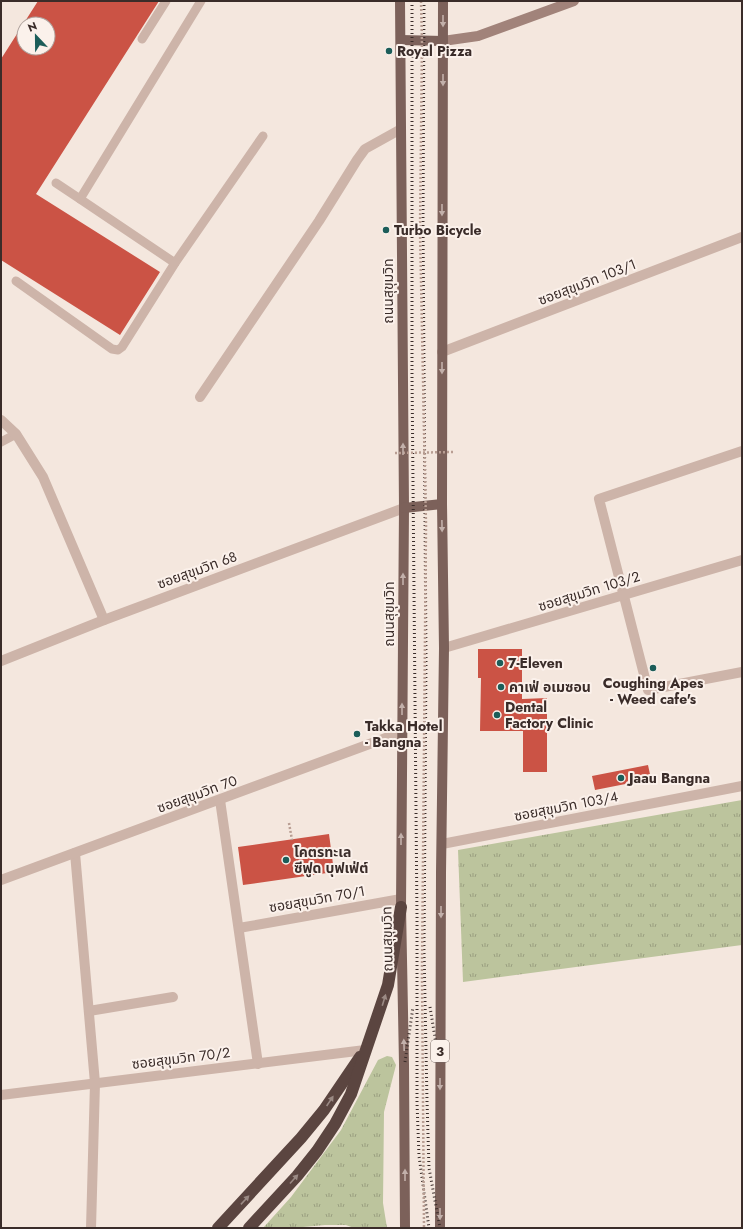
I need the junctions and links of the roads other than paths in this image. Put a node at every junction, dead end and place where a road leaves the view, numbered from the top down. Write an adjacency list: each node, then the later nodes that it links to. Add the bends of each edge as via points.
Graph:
1 (166, 1): 6 (lane)
2 (201, 1): 12 (lane)
3 (400, 1): 7 (main road, ถนนสุขุมวิท)
4 (443, 1): 8 (main road, one-way to 8)
5 (574, 1): 8 (main road, via 478,36)
6 (142, 39)
7 (401, 40): 8 (main road); 9 (main road, ถนนสุขุมวิท)
8 (443, 41): 16 (main road, one-way to 16)
9 (401, 129): 17 (street, via 365,149); 23 (main road, ถนนสุขุมวิท, one-way to 9)
10 (263, 136): 14 (lane)
11 (56, 183): 12 (lane)
12 (80, 199): 14 (lane)
13 (742, 237): 16 (street, ซอยสุขุมวิท 103/1)
14 (175, 263): 15 (lane, via 118,350 112,349)
15 (16, 280)
16 (442, 352): 22 (main road, one-way to 22)
17 (200, 397)
18 (1, 420): 19 (street)
19 (16, 434): 20 (lane); 26 (street, via 44,476)
20 (1, 442)
21 (742, 451): 25 (street, via 599,499)
22 (442, 504): 23 (main road); 27 (main road, one-way to 27)
23 (404, 508): 26 (street, ซอยสุขุมวิท 68); 30 (main road, ถนนสุขุมวิท, one-way to 23)
24 (742, 560): 25 (street, ซอยสุขุมวิท 103/2)
25 (625, 595): 27 (street, ซอยสุขุมวิท 103/2); 29 (street, via 648,690)
26 (104, 620): 28 (street, ซอยสุขุมวิท 68)
27 (444, 648): 33 (main road)
28 (1, 660)
29 (742, 672)
30 (402, 732): 32 (street, ซอยสุขุมวิท 70); 36 (main road, ถนนสุขุมวิท, one-way to 30)
31 (742, 786): 33 (street, ซอยสุขุมวิท 103/4)
32 (220, 800): 34 (street, ซอยสุขุมวิท 70); 37 (street)
33 (442, 844): 48 (main road, 3, one-way to 48)
34 (75, 854): 35 (street, ซอยสุขุมวิท 70); 39 (street)
35 (1, 880)
36 (401, 903): 37 (street, ซอยสุขุมวิท 70/1); 40 (highway, one-way to 36, via 388,985); 47 (main road, ถนนสุขุมวิท, one-way to 36)
37 (238, 928): 41 (street)
38 (173, 998): 39 (street)
39 (89, 1011): 42 (street)
40 (365, 1050): 41 (street, ซอยสุขุมวิท 70/2); 45 (highway, one-way to 40, via 302,1138); 46 (highway, one-way to 40, via 297,1176 331,1130 351,1094)
41 (258, 1064): 42 (street, ซอยสุขุมวิท 70/2)
42 (96, 1082): 43 (street, ซอยสุขุมวิท 70/2); 44 (street)
43 (1, 1095)
44 (91, 1228)
45 (218, 1228)
46 (249, 1228)
47 (405, 1228)
48 (440, 1228)

